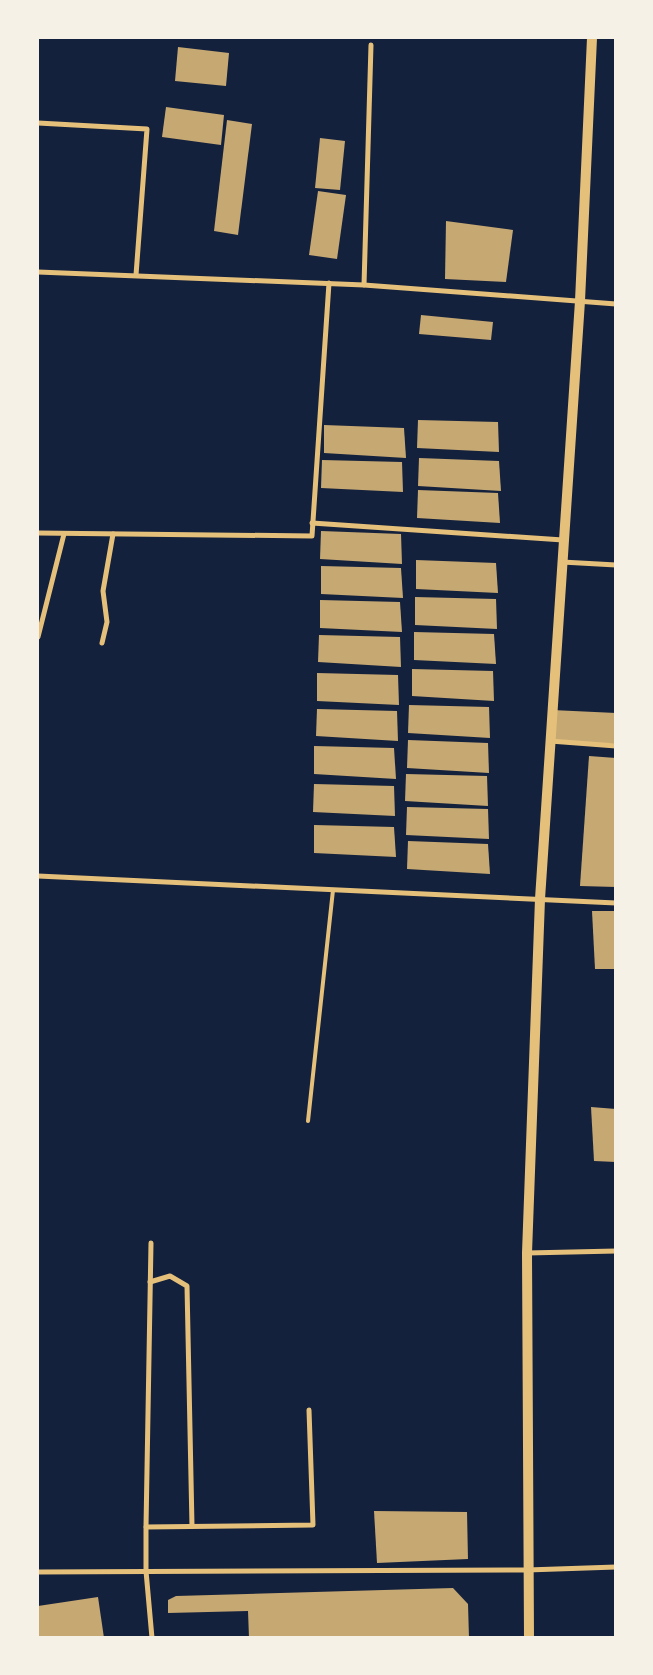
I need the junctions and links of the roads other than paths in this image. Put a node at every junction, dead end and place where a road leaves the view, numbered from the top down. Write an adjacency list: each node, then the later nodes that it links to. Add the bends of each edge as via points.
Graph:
1 (592, 38): 8 (main road)
2 (371, 45): 7 (street)
3 (38, 123): 5 (street, via 147,129)
4 (38, 272): 5 (street)
5 (136, 275): 6 (street)
6 (329, 284): 7 (street); 10 (street)
7 (364, 285): 8 (street)
8 (580, 301): 9 (street); 14 (main road)
9 (616, 304)
10 (312, 523): 13 (street, via 312,536); 14 (street)
11 (38, 533): 12 (street)
12 (64, 534): 13 (street); 17 (street)
13 (113, 534): 18 (street, via 103,591 107,622)
14 (563, 540): 15 (main road)
15 (562, 562): 16 (street); 19 (main road)
16 (616, 565)
17 (38, 637)
18 (102, 644)
19 (550, 741): 20 (street); 23 (main road)
20 (616, 746)
21 (38, 876): 22 (street)
22 (333, 890): 23 (street); 25 (lane)
23 (540, 899): 24 (street); 28 (main road)
24 (616, 903)
25 (308, 1121)
26 (151, 1242): 29 (street)
27 (616, 1252): 28 (street)
28 (527, 1253): 34 (main road)
29 (150, 1282): 31 (street, via 170,1276 187,1286); 32 (street)
30 (309, 1410): 31 (street, via 313,1525)
31 (192, 1526): 32 (street)
32 (146, 1527): 35 (street)
33 (616, 1567): 34 (street)
34 (527, 1570): 35 (street); 38 (main road)
35 (146, 1571): 36 (street); 37 (street)
36 (38, 1572)
37 (152, 1638)
38 (529, 1638)

